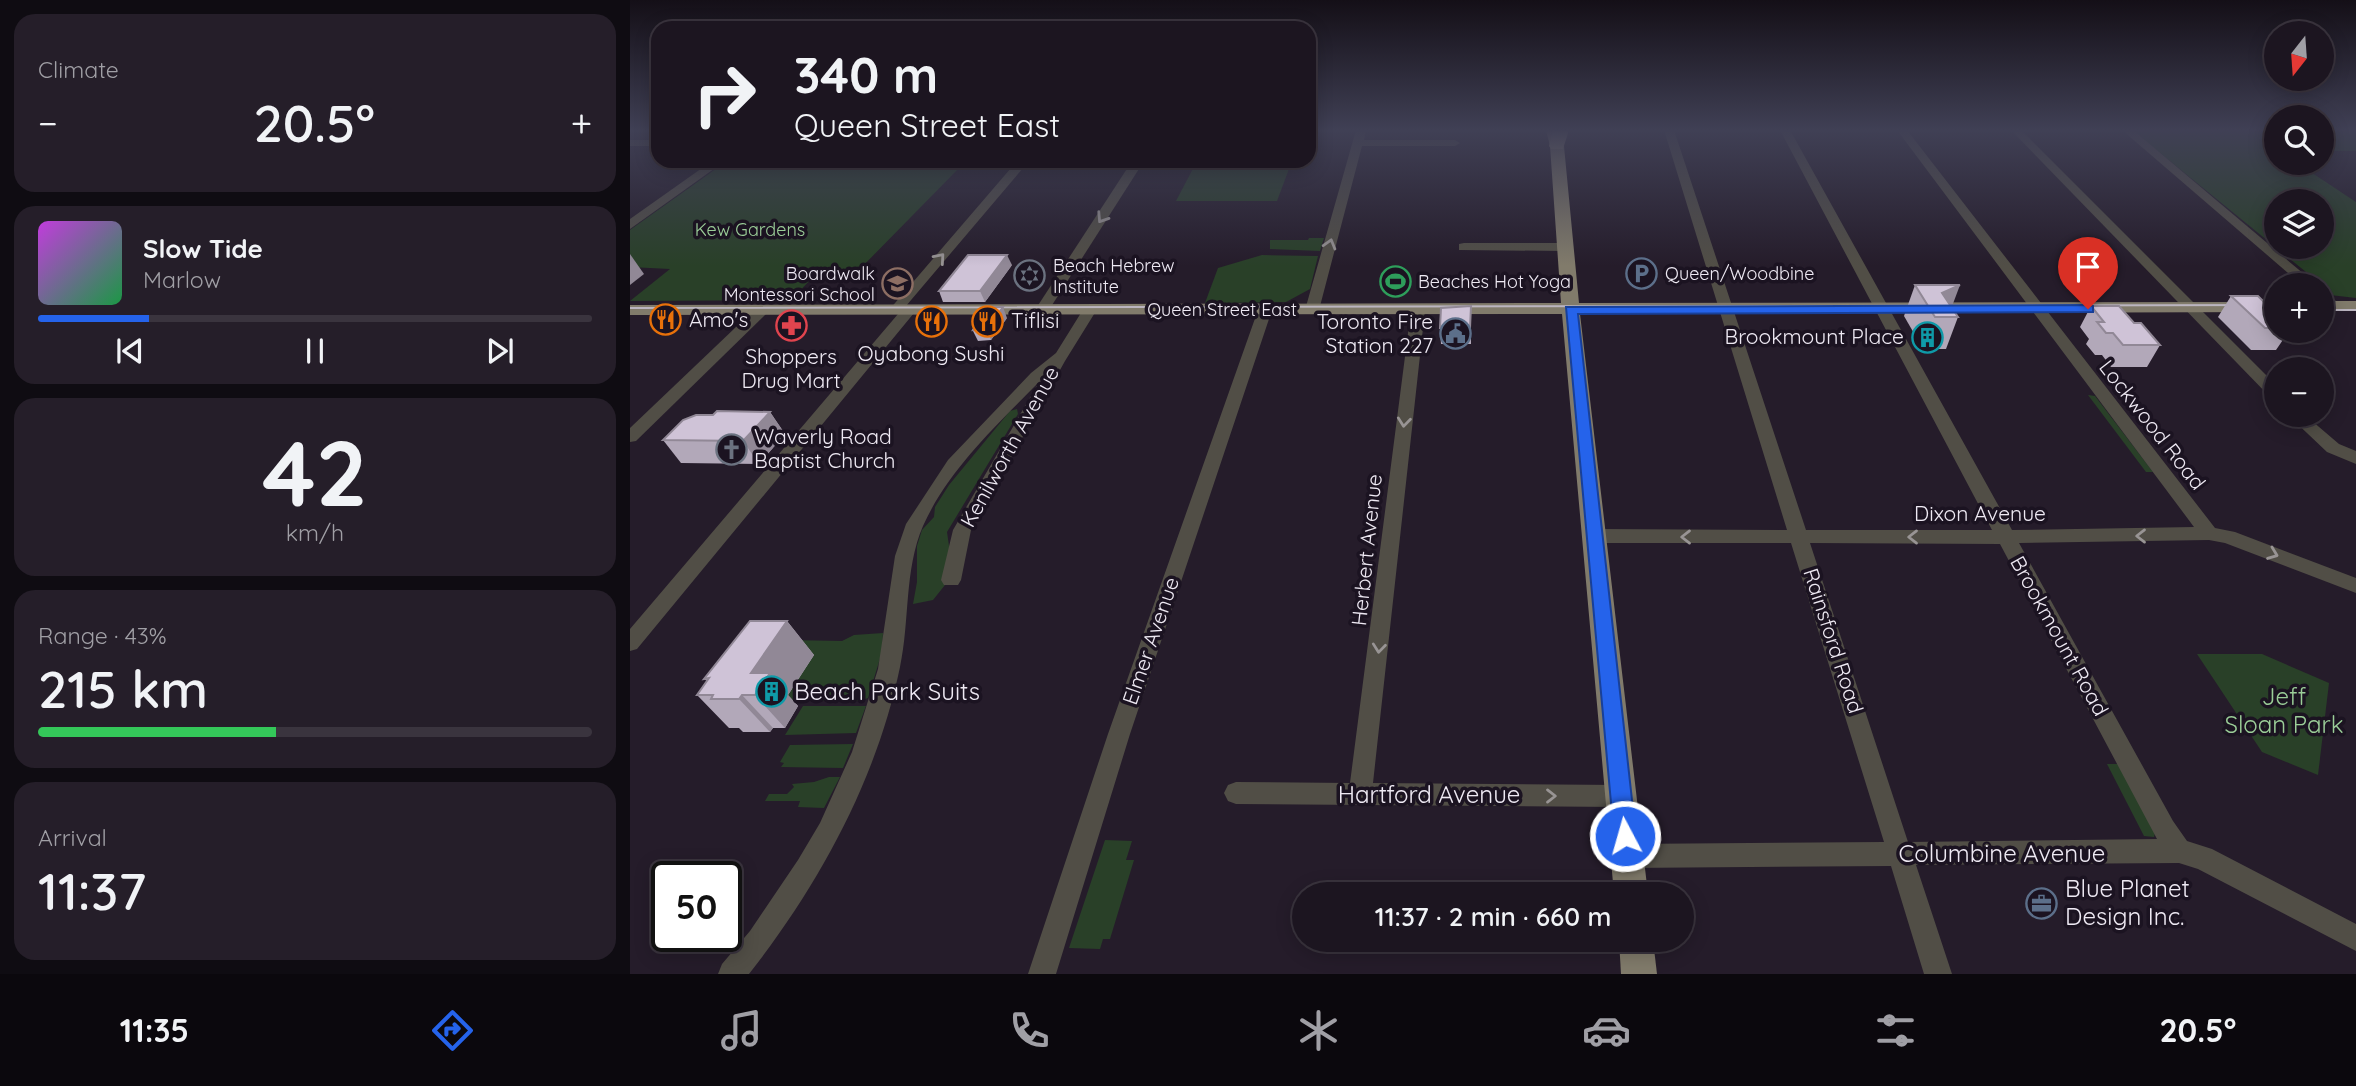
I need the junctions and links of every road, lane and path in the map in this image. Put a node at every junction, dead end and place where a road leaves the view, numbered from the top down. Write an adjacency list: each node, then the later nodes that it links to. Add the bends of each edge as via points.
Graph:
1 (699, 175): 11 (street)
2 (1011, 175): 23 (street, one-way to 2)
3 (1129, 175): 24 (street, one-way to 24)
4 (1348, 175): 26 (street, one-way to 4)
5 (1560, 175): 13 (main road)
6 (1683, 175): 18 (street, Rainsford Road)
7 (1810, 175): 19 (street, Brookmount Road)
8 (1936, 175): 20 (street, Lockwood Road)
9 (2060, 175): 21 (street)
10 (2181, 175): 14 (street)
11 (630, 225)
12 (1464, 247): 13 (street)
13 (1564, 247): 28 (main road)
14 (2296, 273)
15 (2334, 304): 16 (main road)
16 (2356, 306)
17 (2264, 307): 21 (main road, Queen Street East)
18 (1726, 309): 19 (main road, Queen Street East); 28 (main road, Queen Street East); 38 (street, Rainsford Road)
19 (1882, 309): 20 (main road, Queen Street East); 39 (street, Brookmount Road)
20 (2037, 309): 21 (main road, Queen Street East); 36 (street, Lockwood Road)
21 (2191, 309): 32 (street)
22 (762, 310): 23 (main road, Queen Street East); 30 (main road, Queen Street East); 34 (street)
23 (902, 310): 24 (main road, Queen Street East); 42 (street)
24 (1042, 310): 29 (main road, Queen Street East)
25 (1265, 310): 26 (main road, Queen Street East); 29 (main road, Queen Street East); 53 (street, Elmer Avenue)
26 (1312, 310): 27 (main road, Queen Street East)
27 (1418, 310): 28 (main road, Queen Street East); 44 (street, Herbert Avenue, one-way to 44)
28 (1571, 310): 37 (main road)
29 (1089, 311): 31 (street, Kenilworth Avenue)
30 (632, 312)
31 (1062, 355): 40 (street, Kenilworth Avenue, via 962,530); 52 (street, Kenilworth Avenue, via 955,464 915,524 906,550 890,667 866,751 802,875)
32 (2264, 383)
33 (2309, 427): 35 (street, via 2333,448)
34 (630, 437)
35 (2356, 458)
36 (2209, 533): 39 (street, Dixon Avenue, one-way to 39); 41 (street, Dixon Avenue, one-way to 41)
37 (1595, 536): 38 (street, Dixon Avenue, one-way to 37); 45 (main road)
38 (1800, 536): 39 (street, Dixon Avenue, one-way to 38); 47 (street, Rainsford Road)
39 (2006, 537): 46 (street, Brookmount Road)
40 (951, 580)
41 (2356, 586)
42 (630, 643)
43 (1236, 793): 44 (street, Hartford Avenue)
44 (1360, 794): 45 (street, Hartford Avenue, one-way to 45)
45 (1621, 796): 48 (main road)
46 (2179, 851): 47 (street, Columbine Avenue); 50 (street, Columbine Avenue, via 2203,858)
47 (1901, 854): 48 (street, Columbine Avenue); 55 (street, Rainsford Road)
48 (1627, 856): 49 (main road)
49 (1630, 882)
50 (2356, 938)
51 (1637, 952): 54 (main road)
52 (732, 974)
53 (1042, 974)
54 (1639, 974)
55 (1938, 974)

